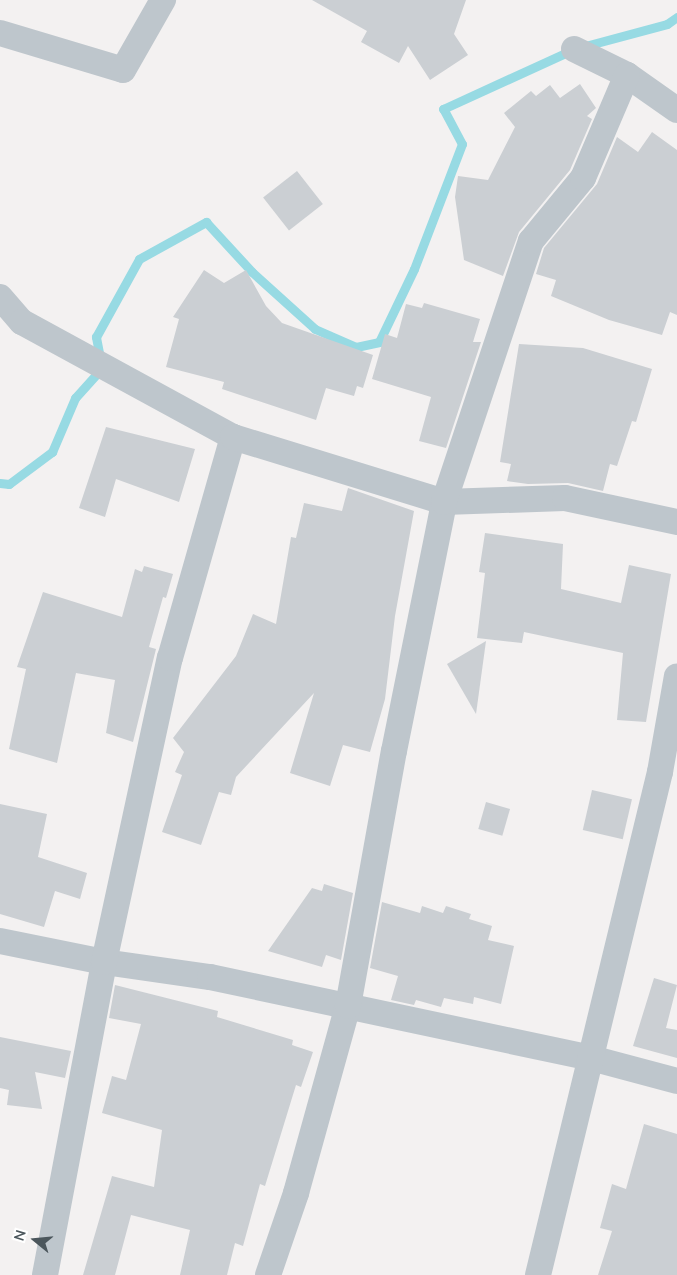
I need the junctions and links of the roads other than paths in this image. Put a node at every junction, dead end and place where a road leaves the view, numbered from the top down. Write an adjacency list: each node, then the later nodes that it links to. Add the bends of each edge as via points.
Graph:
1 (163, 0): 2 (street, via 123,70)
2 (0, 33)
3 (574, 49): 4 (street)
4 (627, 75): 5 (street); 8 (street, via 583,178 530,241)
5 (677, 110)
6 (0, 297): 7 (street, via 22,322)
7 (233, 437): 8 (street); 12 (street, via 170,658)
8 (444, 502): 9 (street, via 565,498); 13 (street, via 394,751)
9 (677, 522)
10 (677, 676): 14 (street, via 660,772)
11 (0, 940): 12 (street)
12 (104, 962): 13 (street, via 210,977); 16 (street)
13 (348, 1006): 14 (street); 17 (street, via 296,1193)
14 (591, 1058): 15 (street); 18 (street)
15 (677, 1080)
16 (45, 1275)
17 (268, 1275)
18 (538, 1275)

